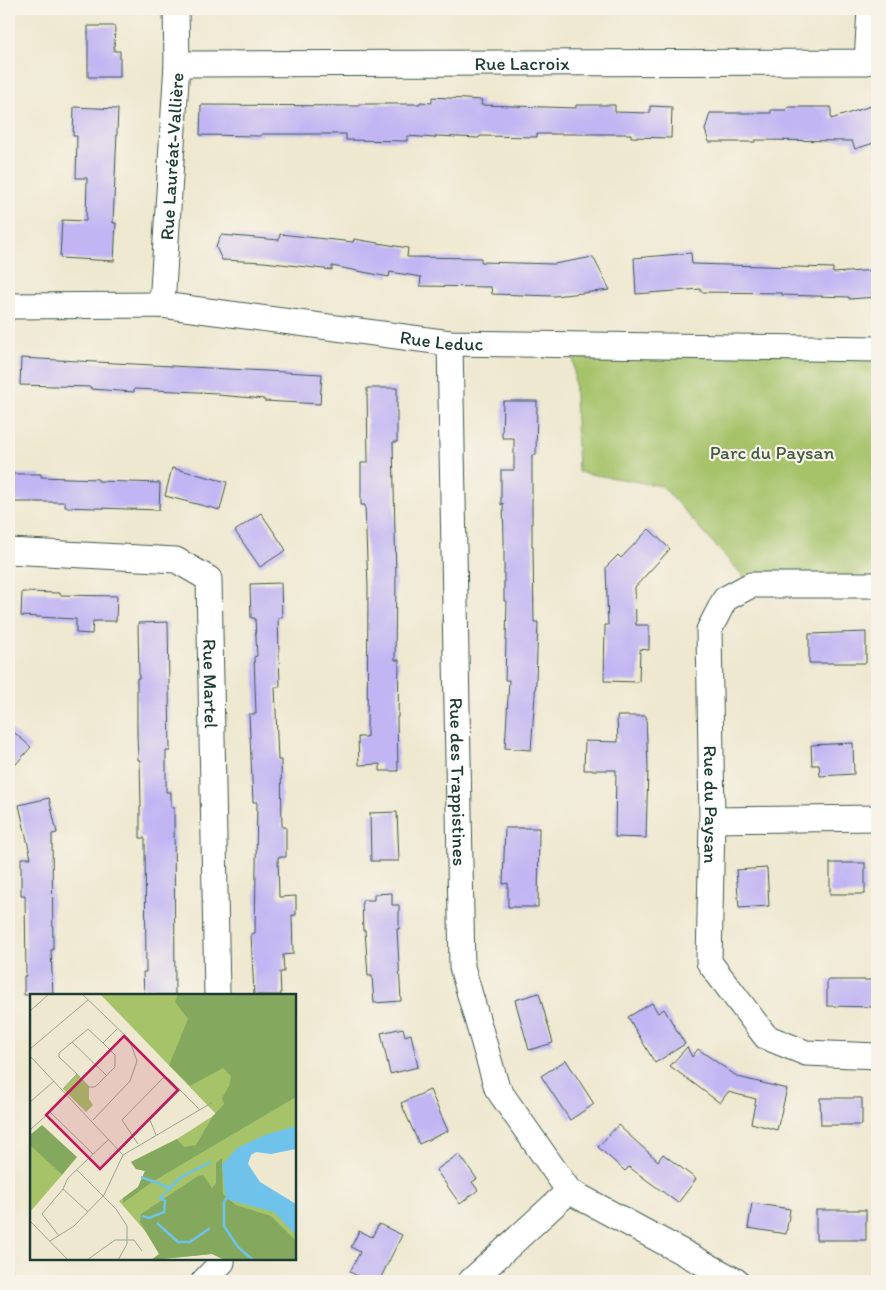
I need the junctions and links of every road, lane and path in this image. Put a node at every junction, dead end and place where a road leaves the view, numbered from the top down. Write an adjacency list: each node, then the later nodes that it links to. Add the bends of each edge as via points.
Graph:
1 (176, 9): 3 (street, Rue Lauréat-Vallière)
2 (870, 9): 3 (street, Rue Lacroix, via 867,62)
3 (177, 64): 4 (street, Rue Lauréat-Vallière)
4 (162, 305): 5 (street, Rue Leduc); 6 (street, Rue Leduc)
5 (9, 306)
6 (450, 343): 7 (street, Rue Leduc); 14 (street, Rue des Trappistines, via 462,967 497,1088)
7 (877, 348)
8 (9, 551): 12 (street, Rue Martel, via 176,560 209,578)
9 (877, 585): 11 (street, Rue du Paysan, via 751,585 725,599 709,630)
10 (877, 818): 11 (street)
11 (712, 820): 13 (street, Rue du Paysan, via 710,962 766,1037 806,1054)
12 (217, 994)
13 (877, 1056)
14 (569, 1191): 17 (street); 18 (street, Rue des Trappistines)
15 (222, 1260): 16 (street)
16 (204, 1281)
17 (471, 1281)
18 (736, 1281)

